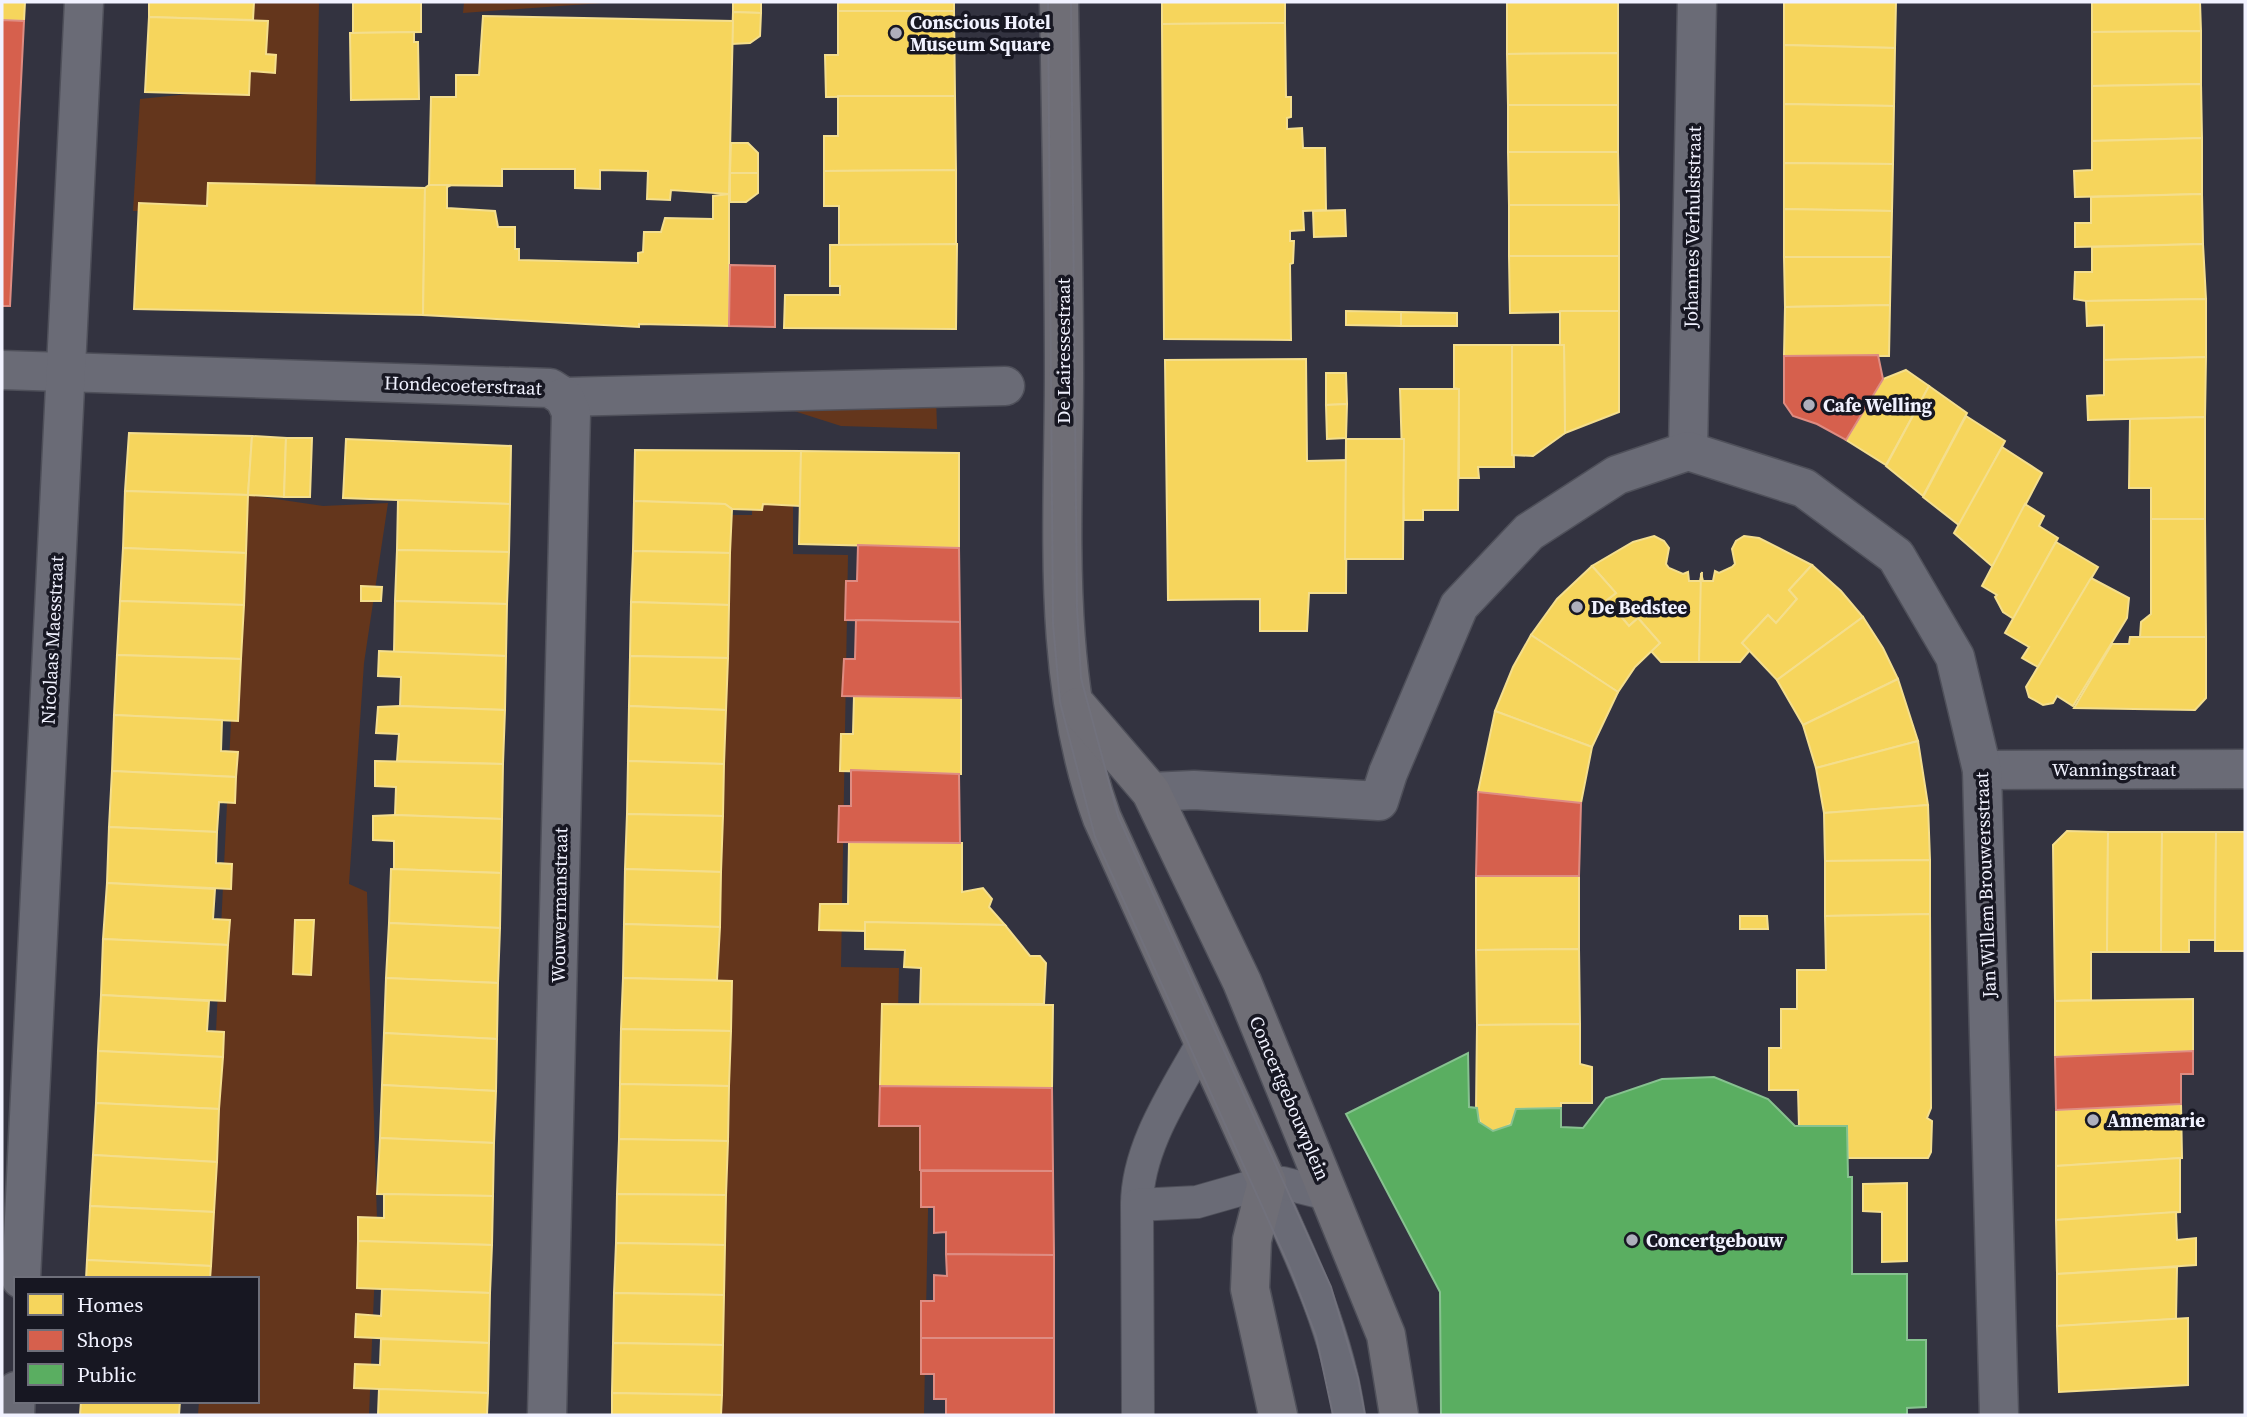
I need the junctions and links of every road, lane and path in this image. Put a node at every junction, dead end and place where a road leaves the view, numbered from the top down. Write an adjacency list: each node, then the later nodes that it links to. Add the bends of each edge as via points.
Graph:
1 (84, 2): 5 (street, Nicolaas Maesstraat)
2 (1059, 2): 9 (street, De Lairessestraat, via 1063,608)
3 (1697, 2): 8 (street, Johannes Verhulststraat)
4 (2, 370): 5 (street, Hondecoeterstraat)
5 (66, 371): 7 (street, Hondecoeterstraat, via 550,388); 17 (street, Nicolaas Maesstraat)
6 (1005, 386): 7 (street, Hondecoeterstraat)
7 (564, 397): 18 (street, Wouwermanstraat, via 571,412)
8 (1688, 451): 11 (street, Jan Willem Brouwersstraat, via 1804,488 1896,556 1955,657); 12 (street, via 1617,475 1529,532 1460,606 1379,801 1194,790)
9 (1072, 699): 12 (street, Concertgebouwplein); 13 (street, via 1102,818)
10 (2245, 769): 11 (street, Wanningstraat)
11 (1982, 770): 23 (street, Jan Willem Brouwersstraat)
12 (1151, 792): 15 (street, Concertgebouwplein, via 1242,982)
13 (1203, 1042): 14 (street); 16 (lane, via 1163,1116 1137,1181)
14 (1267, 1182): 15 (lane); 16 (lane, via 1197,1202); 20 (street, via 1252,1240 1250,1289); 21 (lane, via 1306,1268)
15 (1331, 1195): 22 (street, Concertgebouwplein, via 1386,1335)
16 (1137, 1205): 19 (lane)
17 (21, 1277)
18 (547, 1415)
19 (1138, 1415)
20 (1278, 1415)
21 (1349, 1415)
22 (1399, 1415)
23 (1999, 1415)

